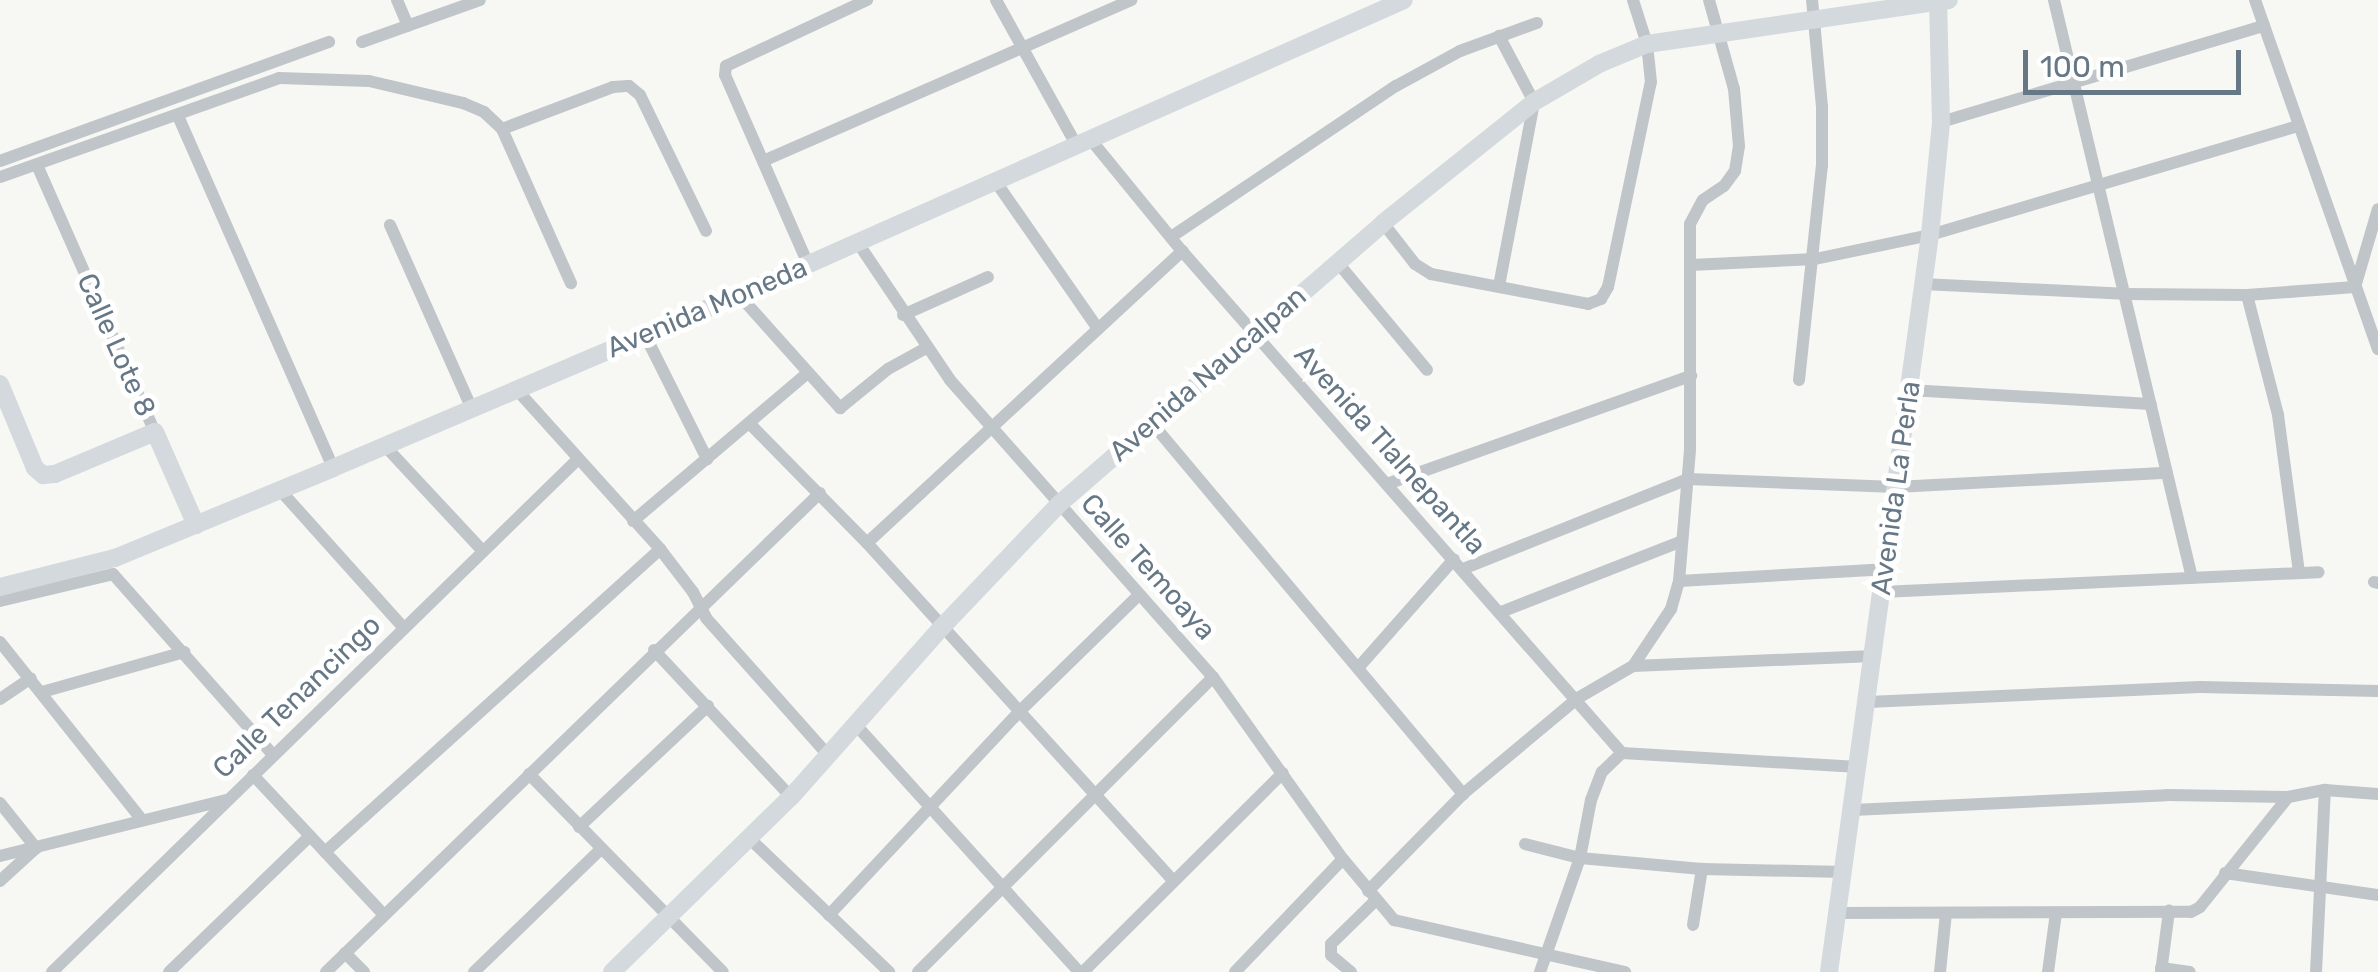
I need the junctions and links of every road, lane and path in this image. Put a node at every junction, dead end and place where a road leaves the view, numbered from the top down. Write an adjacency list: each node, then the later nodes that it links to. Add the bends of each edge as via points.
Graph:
1 (397, 0): 16 (street)
2 (480, 0): 16 (street)
3 (868, 0): 34 (street, via 726,66)
4 (996, 0): 23 (street, Avenida Tlalnepantla)
5 (1131, 0): 23 (street)
6 (1404, 0): 32 (main road, Avenida Moneda)
7 (1632, 0): 22 (street)
8 (1709, 0): 18 (street)
9 (1812, 0): 14 (street)
10 (2054, 0): 26 (street)
11 (2255, 0): 17 (street)
12 (1944, 1): 13 (main road, Avenida Naucalpan); 29 (main road, Avenida La Perla)
13 (1917, 2): 14 (main road, Avenida Naucalpan)
14 (1815, 21): 18 (main road, Avenida Naucalpan); 47 (street, via 1822,166)
15 (1536, 22): 19 (street)
16 (408, 26): 21 (street)
17 (2264, 26): 26 (street); 30 (street)
18 (1720, 33): 22 (main road, Avenida Naucalpan); 50 (street, via 1739,146 1735,171 1694,211)
19 (1499, 36): 27 (street); 44 (street, via 1396,86)
20 (329, 42): 24 (street)
21 (362, 42)
22 (1647, 44): 27 (main road, Avenida Naucalpan); 54 (street, via 1646,118 1608,288 1588,304)
23 (1022, 46): 32 (street, Avenida Tlalnepantla); 34 (street)
24 (266, 65): 25 (street); 33 (street)
25 (279, 78): 28 (street); 31 (street, via 368,81 436,95 484,112)
26 (2074, 83): 29 (street); 38 (street)
27 (1534, 102): 40 (main road, Avenida Naucalpan); 54 (street)
28 (178, 116): 35 (street); 81 (street)
29 (1942, 122): 43 (main road, Avenida La Perla)
30 (2298, 126): 38 (street); 55 (street)
31 (502, 129): 42 (street, via 629,86 640,95); 52 (street)
32 (1084, 143): 37 (main road, Avenida Moneda); 44 (street, Avenida Tlalnepantla)
33 (0, 161)
34 (763, 162): 49 (street)
35 (38, 164): 36 (street); 77 (street, Calle Lote 8)
36 (0, 177)
37 (996, 182): 45 (main road, Avenida Moneda); 60 (street)
38 (2098, 183): 43 (street); 56 (street)
39 (2377, 215): 55 (street)
40 (1383, 223): 48 (main road, Avenida Naucalpan); 54 (street, via 1431,274)
41 (390, 225): 73 (street)
42 (706, 231)
43 (1930, 235): 47 (street); 53 (main road, Avenida La Perla)
44 (1171, 237): 46 (street, Avenida Tlalnepantla)
45 (858, 243): 49 (main road, Avenida Moneda); 59 (street, Calle Temoaya)
46 (1182, 251): 60 (street); 61 (street, Avenida Tlalnepantla)
47 (1814, 259): 50 (street); 68 (street)
48 (1338, 263): 61 (main road, Avenida Naucalpan); 65 (street)
49 (808, 264): 57 (main road, Avenida Moneda)
50 (1691, 265): 67 (street)
51 (988, 277): 59 (street)
52 (570, 283)
53 (1924, 284): 56 (street); 71 (main road, Avenida La Perla)
54 (1499, 286)
55 (2356, 287): 58 (street); 63 (street)
56 (2124, 294): 58 (street); 72 (street)
57 (740, 295): 62 (main road, Avenida Moneda); 66 (street)
58 (2247, 295): 98 (street, via 2278,415)
59 (904, 315): 64 (street, Calle Temoaya)
60 (1098, 329): 76 (street)
61 (1254, 333): 75 (main road, Avenida Naucalpan); 84 (street, Avenida Tlalnepantla)
62 (645, 335): 70 (main road, Avenida Moneda); 80 (street)
63 (2376, 340)
64 (926, 348): 66 (street, via 840,408); 76 (street, Calle Temoaya)
65 (1426, 370)
66 (806, 375): 74 (street)
67 (1692, 376): 83 (street); 84 (street)
68 (1798, 380)
69 (0, 384): 77 (main road, via 43,475)
70 (518, 390): 73 (main road, Avenida Moneda); 79 (street)
71 (1909, 390): 72 (street); 85 (main road, Avenida La Perla)
72 (2150, 404): 82 (street)
73 (472, 409): 78 (main road, Avenida Moneda)
74 (750, 422): 80 (street); 87 (street)
75 (1151, 422): 88 (main road, Avenida Naucalpan); 114 (street)
76 (991, 426): 88 (street, Calle Temoaya); 92 (street)
77 (155, 432): 90 (main road, Calle Lote 8)
78 (384, 445): 81 (main road, Avenida Moneda); 94 (street)
79 (578, 459): 89 (street); 94 (street, Calle Tenancingo)
80 (707, 459): 89 (street)
81 (333, 468): 86 (main road, Avenida Moneda)
82 (2166, 473): 85 (street); 99 (street)
83 (1688, 478): 85 (street); 91 (street); 95 (street)
84 (1387, 484): 95 (street, Avenida Tlalnepantla)
85 (1896, 487): 96 (main road, Avenida La Perla)
86 (280, 490): 90 (main road, Avenida Moneda); 108 (street)
87 (820, 494): 92 (street); 105 (street)
88 (1058, 505): 103 (street, Calle Temoaya); 107 (main road, Avenida Naucalpan)
89 (634, 521): 93 (street)
90 (196, 525): 101 (main road, Avenida Moneda, via 115,558)
91 (1682, 540): 100 (street); 106 (street)
92 (867, 543): 107 (street)
93 (660, 549): 105 (street); 149 (street)
94 (483, 551): 108 (street, Calle Tenancingo)
95 (1459, 564): 106 (street, Avenida Tlalnepantla); 114 (street)
96 (1885, 569): 100 (street); 102 (main road, Avenida La Perla)
97 (2319, 572): 98 (street)
98 (2299, 573): 99 (street)
99 (2192, 578): 102 (street)
100 (1679, 581): 113 (street, via 1671,609)
101 (0, 587)
102 (1882, 592): 112 (main road, Avenida La Perla)
103 (1140, 596): 115 (street, Calle Temoaya); 123 (street)
104 (0, 600): 111 (street, via 113,574)
105 (700, 607): 110 (street); 127 (street)
106 (1500, 612): 120 (street, Avenida Tlalnepantla)
107 (942, 627): 123 (street); 124 (main road, Avenida Naucalpan)
108 (403, 628): 126 (street, Calle Tenancingo)
109 (0, 642): 116 (street)
110 (654, 650): 122 (street); 131 (street)
111 (184, 652): 118 (street); 126 (street)
112 (1874, 656): 113 (street); 121 (main road, Avenida La Perla)
113 (1634, 666): 120 (street)
114 (1358, 668): 134 (street)
115 (1213, 677): 129 (street, Calle Temoaya); 133 (street)
116 (31, 678): 118 (street); 119 (street)
117 (2378, 691): 121 (street, via 2200,687)
118 (42, 692): 142 (street)
119 (0, 698)
120 (1578, 698): 125 (street, Avenida Tlalnepantla); 134 (street)
121 (1868, 702): 128 (main road, Avenida La Perla)
122 (708, 706): 136 (street); 143 (street)
123 (1020, 711): 133 (street); 140 (street)
124 (856, 725): 127 (main road, Avenida Naucalpan); 140 (street)
125 (1622, 753): 128 (street); 151 (street, via 1602,772)
126 (272, 754): 130 (street, Calle Tenancingo)
127 (828, 755): 136 (main road, Avenida Naucalpan)
128 (1859, 767): 141 (main road, Avenida La Perla)
129 (1283, 773): 152 (street, Calle Temoaya); 156 (street)
130 (252, 774): 138 (street, Calle Tenancingo); 144 (street)
131 (529, 774): 143 (street); 166 (street)
132 (2325, 790): 135 (street); 137 (street); 158 (street)
133 (1094, 793): 156 (street); 159 (street)
134 (1463, 794): 161 (street)
135 (2378, 794)
136 (791, 797): 145 (main road, Avenida Naucalpan)
137 (2288, 797): 141 (street, via 2166,795); 155 (street)
138 (228, 799): 142 (street); 173 (street, Calle Tenancingo)
139 (0, 803): 147 (street)
140 (930, 808): 159 (street); 167 (street)
141 (1853, 810): 154 (main road, Avenida La Perla)
142 (142, 820): 147 (street)
143 (579, 828): 148 (street)
144 (310, 836): 149 (street); 174 (street)
145 (748, 838): 167 (street); 168 (main road, Avenida Naucalpan)
146 (1525, 844): 151 (street)
147 (36, 848): 150 (street); 157 (street)
148 (600, 850): 168 (street); 177 (street)
149 (326, 852): 166 (street)
150 (0, 856)
151 (1580, 858): 153 (street); 171 (street)
152 (1343, 859): 161 (street, Calle Temoaya); 183 (street)
153 (1702, 869): 154 (street); 169 (street)
154 (1845, 872): 165 (main road, Avenida La Perla)
155 (2225, 873): 158 (street); 162 (street, via 2197,910)
156 (1174, 880): 182 (street)
157 (0, 881)
158 (2319, 886): 160 (street); 191 (street)
159 (1001, 887): 181 (street); 182 (street)
160 (2378, 895)
161 (1372, 896): 171 (street, Calle Temoaya, via 1400,924); 184 (street, via 1331,944 1331,955)
162 (2169, 911): 164 (street); 172 (street)
163 (1946, 913): 164 (street); 165 (street); 188 (street)
164 (2056, 913): 189 (street)
165 (1840, 914): 187 (main road, Avenida La Perla)
166 (384, 915): 170 (street)
167 (829, 915): 180 (street)
168 (665, 918): 178 (main road, Avenida Naucalpan); 179 (street)
169 (1693, 925)
170 (345, 953): 175 (street); 176 (street)
171 (1548, 954): 185 (street); 186 (street)
172 (2161, 970): 190 (street)
173 (52, 972)
174 (169, 972)
175 (326, 972)
176 (364, 972)
177 (474, 972)
178 (612, 972)
179 (722, 972)
180 (888, 972)
181 (918, 972)
182 (1081, 972)
183 (1234, 972)
184 (1351, 972)
185 (1540, 972)
186 (1625, 972)
187 (1829, 972)
188 (1940, 972)
189 (2048, 972)
190 (2190, 972)
191 (2316, 972)

